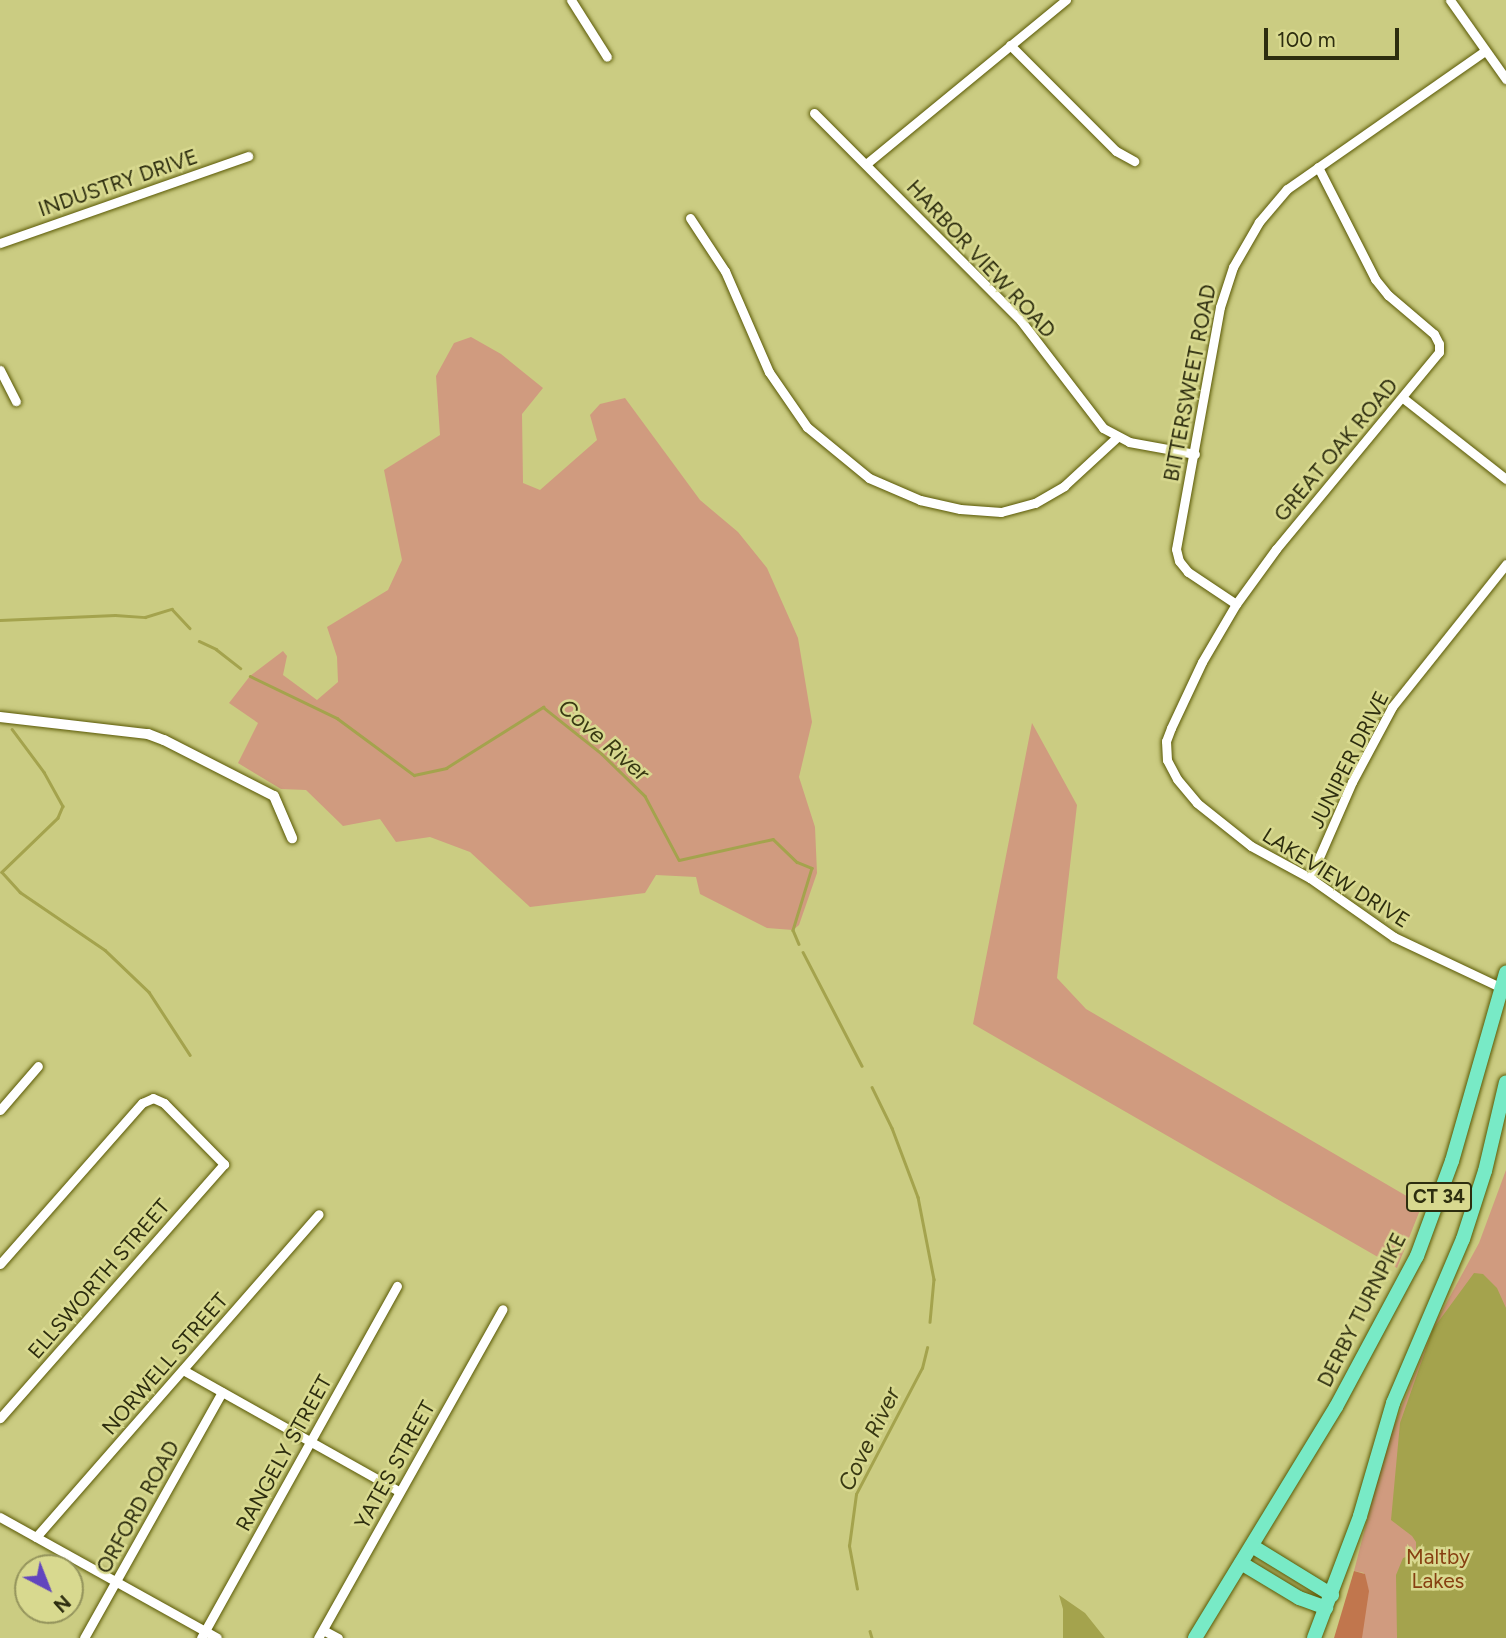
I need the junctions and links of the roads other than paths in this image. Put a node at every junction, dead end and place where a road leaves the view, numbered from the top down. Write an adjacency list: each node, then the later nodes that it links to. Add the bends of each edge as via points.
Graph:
1 (571, 0): 6 (street)
2 (1066, 0): 4 (street)
3 (1450, 0): 5 (street)
4 (1010, 45): 10 (street, via 1116,151); 11 (street)
5 (1486, 51): 7 (street); 12 (street, BITTERSWEET ROAD)
6 (607, 57)
7 (1506, 79)
8 (814, 113): 11 (street, HARBOR VIEW ROAD)
9 (248, 156): 14 (street, INDUSTRY DRIVE)
10 (1134, 160)
11 (866, 164): 18 (street, HARBOR VIEW ROAD, via 1021,321 1103,428)
12 (1318, 167): 16 (street, GREAT OAK ROAD, via 1375,279 1438,341 1435,359); 19 (street, BITTERSWEET ROAD, via 1275,201 1233,267 1220,307)
13 (690, 218): 18 (street, via 725,271 769,372 807,427 869,478 920,500 1001,512 1035,502 1064,486)
14 (0, 243)
15 (0, 370): 17 (street)
16 (1403, 398): 20 (street); 22 (street, GREAT OAK ROAD, via 1276,549)
17 (16, 401)
18 (1116, 438): 19 (street)
19 (1195, 454): 22 (street, BITTERSWEET ROAD, via 1177,556 1193,577)
20 (1506, 479)
21 (1506, 564): 26 (street, JUNIPER DRIVE, via 1392,707 1352,782)
22 (1236, 604): 24 (street, GREAT OAK ROAD, via 1168,735 1166,754)
23 (0, 717): 25 (street, via 148,734 164,740 274,796)
24 (1172, 771): 26 (street, LAKEVIEW DRIVE, via 1209,814 1251,846)
25 (292, 838)
26 (1310, 878): 27 (street, LAKEVIEW DRIVE, via 1394,937)
27 (1504, 980): 42 (highway, DERBY TURNPIKE / CT 34, via 1456,1148 1417,1256 1371,1346)
28 (38, 1066): 30 (street)
29 (1506, 1082): 45 (highway, CT 34, via 1463,1239 1392,1403 1360,1516)
30 (0, 1110)
31 (318, 1214): 35 (street, NORWELL STREET)
32 (0, 1264): 37 (street, ELLSWORTH STREET, via 142,1103 153,1098 164,1103 224,1164)
33 (397, 1286): 38 (street, RANGELY STREET)
34 (503, 1309): 39 (street, YATES STREET)
35 (183, 1370): 36 (street); 41 (street, NORWELL STREET)
36 (222, 1392): 38 (street); 44 (street, ORFORD ROAD)
37 (0, 1418)
38 (312, 1440): 39 (street); 46 (street, RANGELY STREET)
39 (399, 1490): 47 (street, YATES STREET)
40 (0, 1517): 41 (street)
41 (36, 1537): 44 (street)
42 (1252, 1546): 43 (highway, DERBY TURNPIKE / CT 34); 45 (highway)
43 (1241, 1563): 45 (highway, via 1299,1598); 51 (highway, DERBY TURNPIKE / CT 34)
44 (117, 1581): 46 (street); 48 (street, ORFORD ROAD)
45 (1329, 1601): 52 (highway, CT 34)
46 (203, 1634): 49 (street)
47 (321, 1634): 50 (street)
48 (84, 1638)
49 (217, 1638)
50 (338, 1638)
51 (1195, 1638)
52 (1314, 1638)

